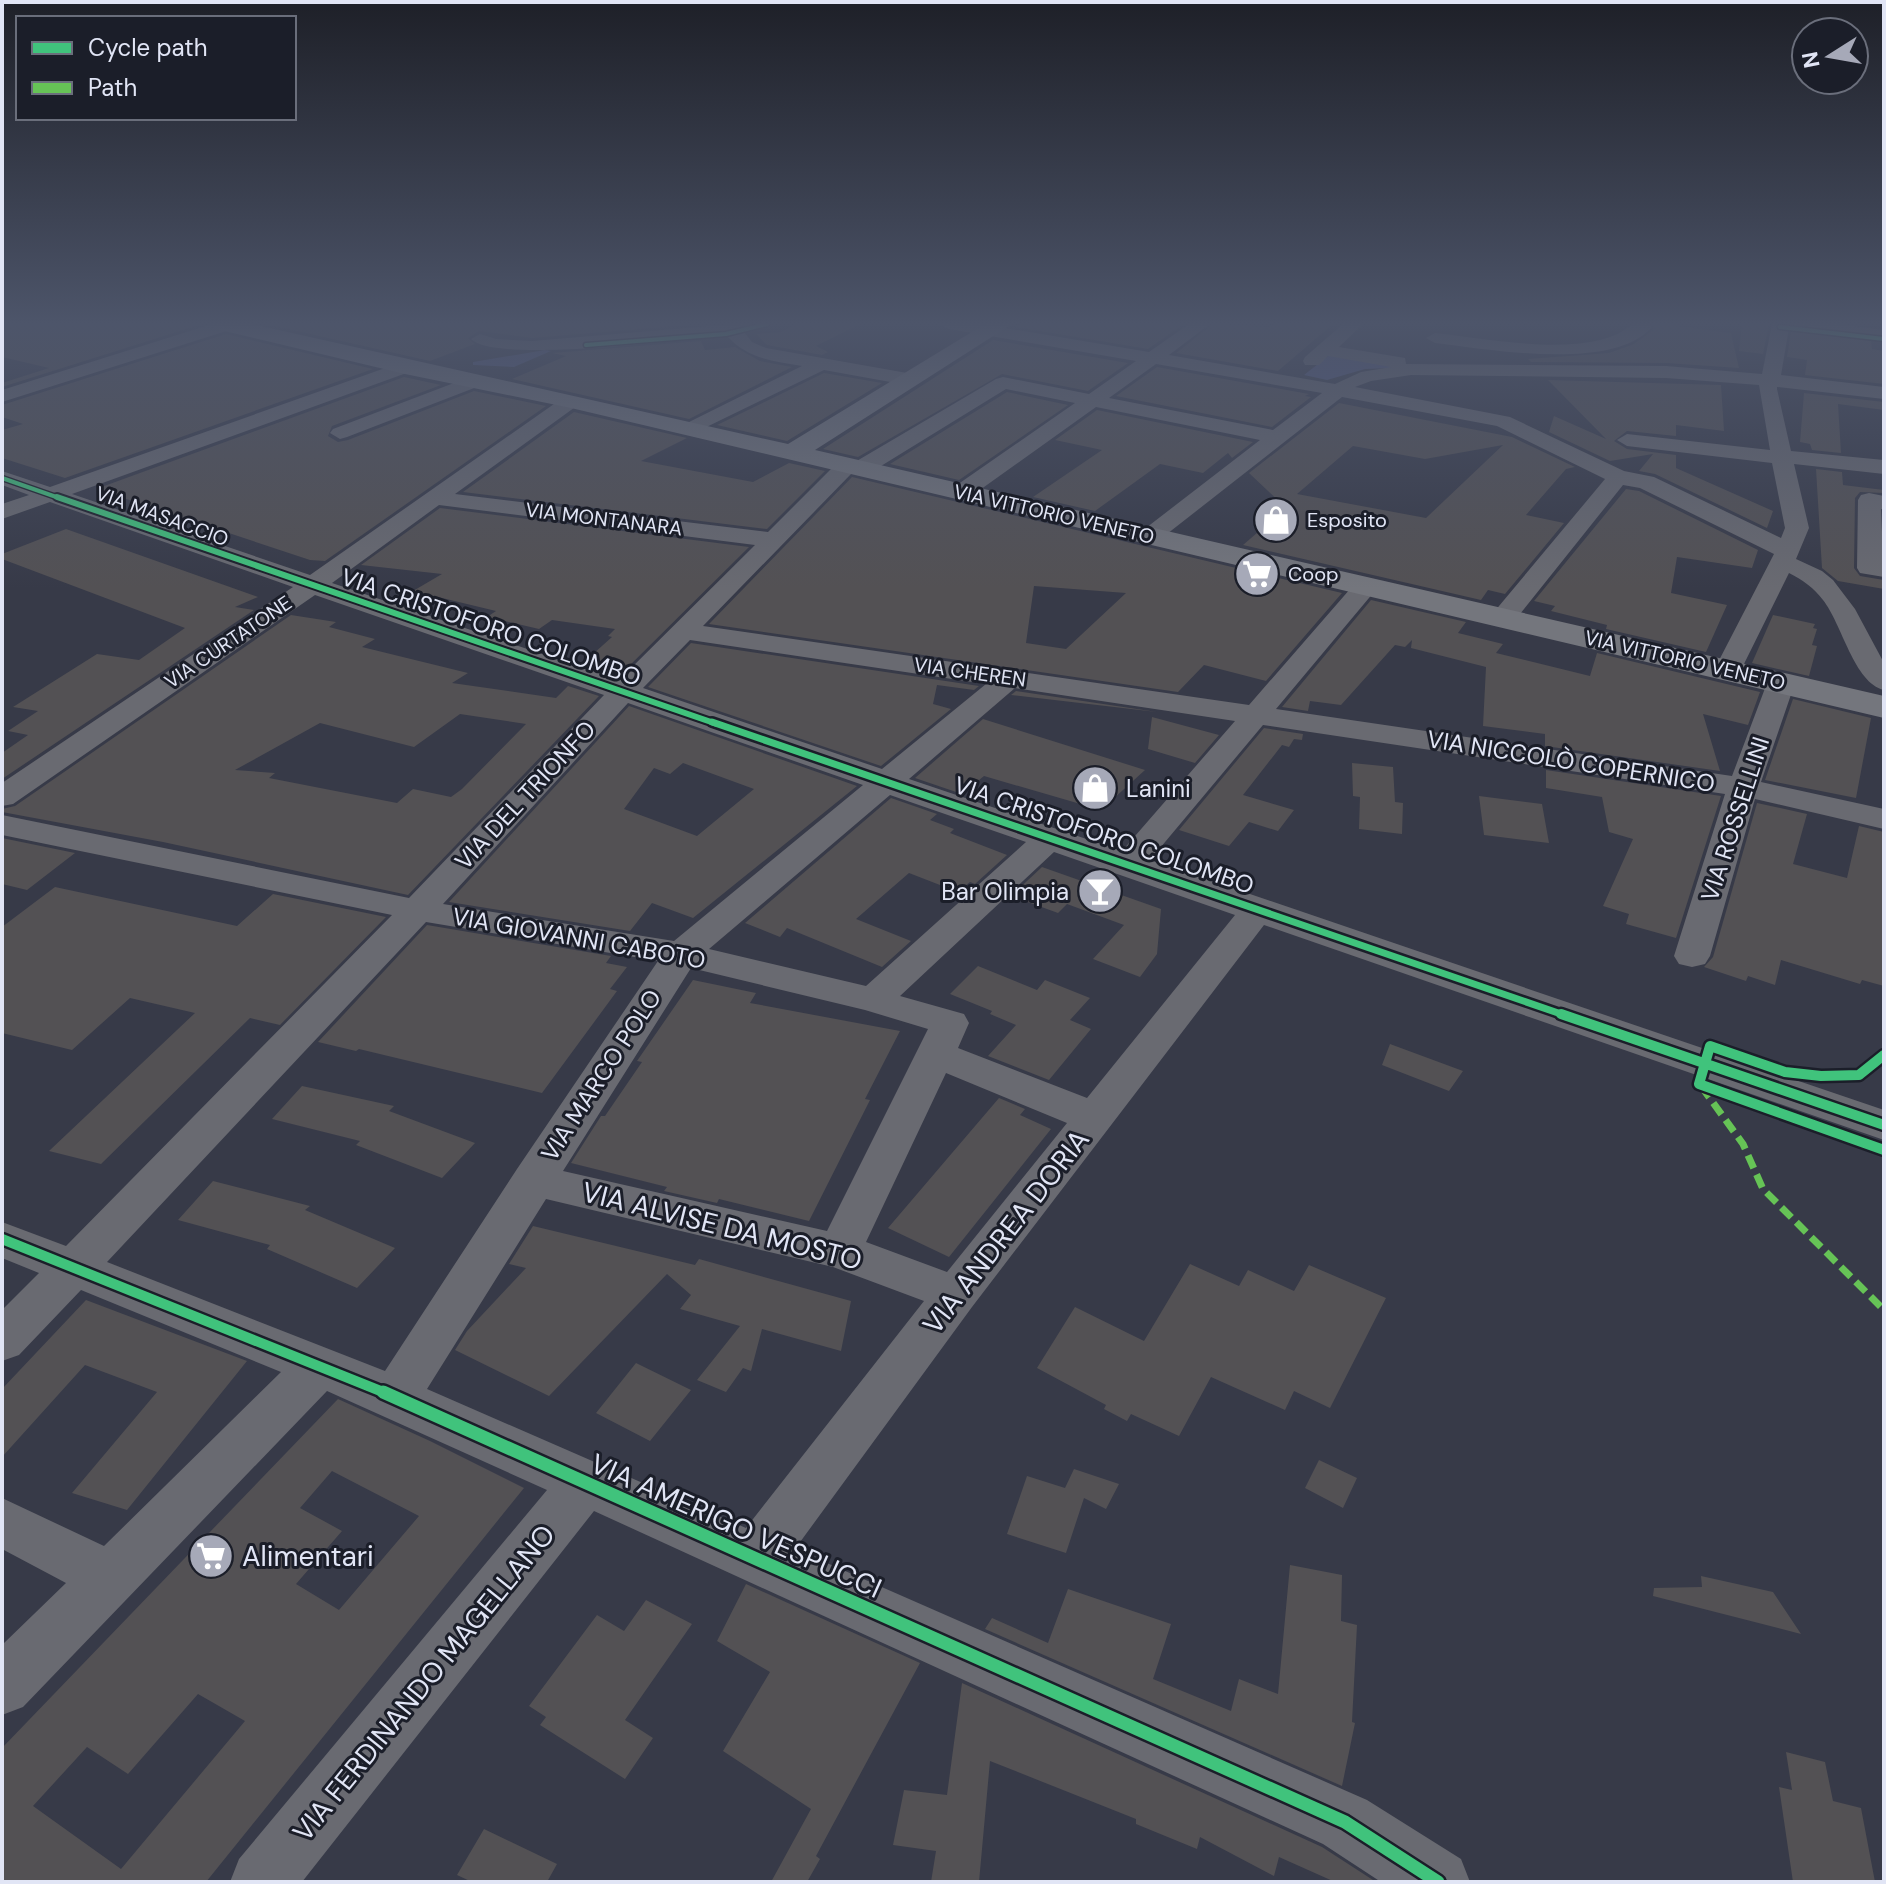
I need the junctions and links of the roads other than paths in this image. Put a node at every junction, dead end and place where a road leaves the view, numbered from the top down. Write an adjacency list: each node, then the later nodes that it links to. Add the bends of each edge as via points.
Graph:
1 (280, 412): 24 (street)
2 (375, 412): 14 (street)
3 (556, 412): 25 (street, VIA CURTATONE)
4 (617, 412): 13 (main road, VIA VITTORIO VENETO)
5 (724, 412): 13 (street)
6 (856, 412): 17 (main road)
7 (951, 412): 19 (street, VIA DEL TRIONFO)
8 (1079, 412): 23 (street)
9 (1150, 412): 15 (street, VIA DEL TRIONFO)
10 (1309, 412): 15 (street)
11 (1454, 412): 21 (street, via 1503,421)
12 (1772, 412): 18 (street)
13 (690, 429): 17 (main road, VIA VITTORIO VENETO)
14 (340, 433)
15 (1277, 437): 28 (street)
16 (1627, 440): 18 (street)
17 (792, 453): 19 (main road, VIA VITTORIO VENETO)
18 (1781, 457): 20 (street); 30 (street, via 1797,528)
19 (853, 467): 23 (main road, VIA VITTORIO VENETO); 29 (street, VIA DEL TRIONFO)
20 (1884, 467)
21 (1618, 477): 30 (street, via 1646,482); 34 (street)
22 (2, 478): 24 (street, VIA MASACCIO)
23 (962, 492): 28 (main road, VIA VITTORIO VENETO)
24 (53, 494): 27 (street); 32 (street, VIA MASACCIO)
25 (434, 498): 29 (street, VIA MONTANARA); 32 (street, VIA CURTATONE)
26 (1884, 503): 31 (street, via 1869,500 1869,568)
27 (2, 512)
28 (1150, 536): 33 (main road, VIA VITTORIO VENETO)
29 (774, 540): 35 (street, VIA DEL TRIONFO)
30 (1786, 557): 36 (street); 38 (street, via 1825,585)
31 (1884, 570)
32 (311, 586): 40 (street, VIA CRISTOFORO COLOMBO); 45 (street, VIA CURTATONE)
33 (1366, 586): 34 (main road, VIA VITTORIO VENETO); 42 (street)
34 (1503, 618): 36 (main road, VIA VITTORIO VENETO)
35 (684, 631): 37 (street, VIA CHEREN); 40 (street, VIA DEL TRIONFO)
36 (1728, 670): 39 (main road, VIA VITTORIO VENETO)
37 (1010, 678): 42 (street, VIA CHEREN); 43 (street, VIA MARCO POLO)
38 (1884, 682)
39 (1781, 683): 41 (main road, VIA VITTORIO VENETO); 44 (street, VIA ROSSELLINI)
40 (622, 693): 43 (street, VIA CRISTOFORO COLOMBO); 51 (street, VIA DEL TRIONFO)
41 (1884, 707)
42 (1256, 713): 44 (street, VIA NICCOLÒ COPERNICO); 49 (street)
43 (886, 783): 48 (street, VIA CRISTOFORO COLOMBO); 52 (street, VIA MARCO POLO)
44 (1743, 787): 46 (street, VIA NICCOLÒ COPERNICO); 53 (street, VIA ROSSELLINI)
45 (2, 797)
46 (1884, 819)
47 (2, 825): 51 (street, VIA GIOVANNI CABOTO)
48 (1050, 838): 49 (street, VIA CRISTOFORO COLOMBO); 54 (street)
49 (1128, 865): 50 (street, VIA CRISTOFORO COLOMBO)
50 (1259, 908): 56 (street, VIA ANDREA DORIA); 57 (street, VIA CRISTOFORO COLOMBO)
51 (417, 910): 52 (street, VIA GIOVANNI CABOTO); 61 (street, VIA DEL TRIONFO)
52 (681, 954): 54 (street, VIA GIOVANNI CABOTO); 58 (street, VIA MARCO POLO)
53 (1692, 956)
54 (873, 1000): 55 (street, VIA GIOVANNI CABOTO, via 950,1023)
55 (936, 1054): 56 (street); 60 (street)
56 (1096, 1118): 62 (street, VIA ANDREA DORIA)
57 (1884, 1125)
58 (532, 1180): 60 (street, VIA ALVISE DA MOSTO); 65 (street, VIA MARCO POLO)
59 (2, 1239): 61 (street, VIA AMERIGO VESPUCCI)
60 (839, 1251): 62 (street, VIA ALVISE DA MOSTO)
61 (74, 1266): 63 (street, VIA DEL TRIONFO); 64 (street, VIA AMERIGO VESPUCCI)
62 (956, 1294): 68 (street, VIA ANDREA DORIA)
63 (2, 1341)
64 (321, 1365): 65 (street, VIA AMERIGO VESPUCCI); 69 (street)
65 (395, 1397): 66 (street, VIA AMERIGO VESPUCCI)
66 (585, 1483): 68 (street, VIA AMERIGO VESPUCCI); 71 (street, VIA FERDINANDO MAGELLANO)
67 (2, 1522): 69 (street)
68 (755, 1559): 72 (street, VIA AMERIGO VESPUCCI, via 1345,1822)
69 (108, 1576): 70 (street)
70 (2, 1686)
71 (262, 1882)
72 (1438, 1882)

